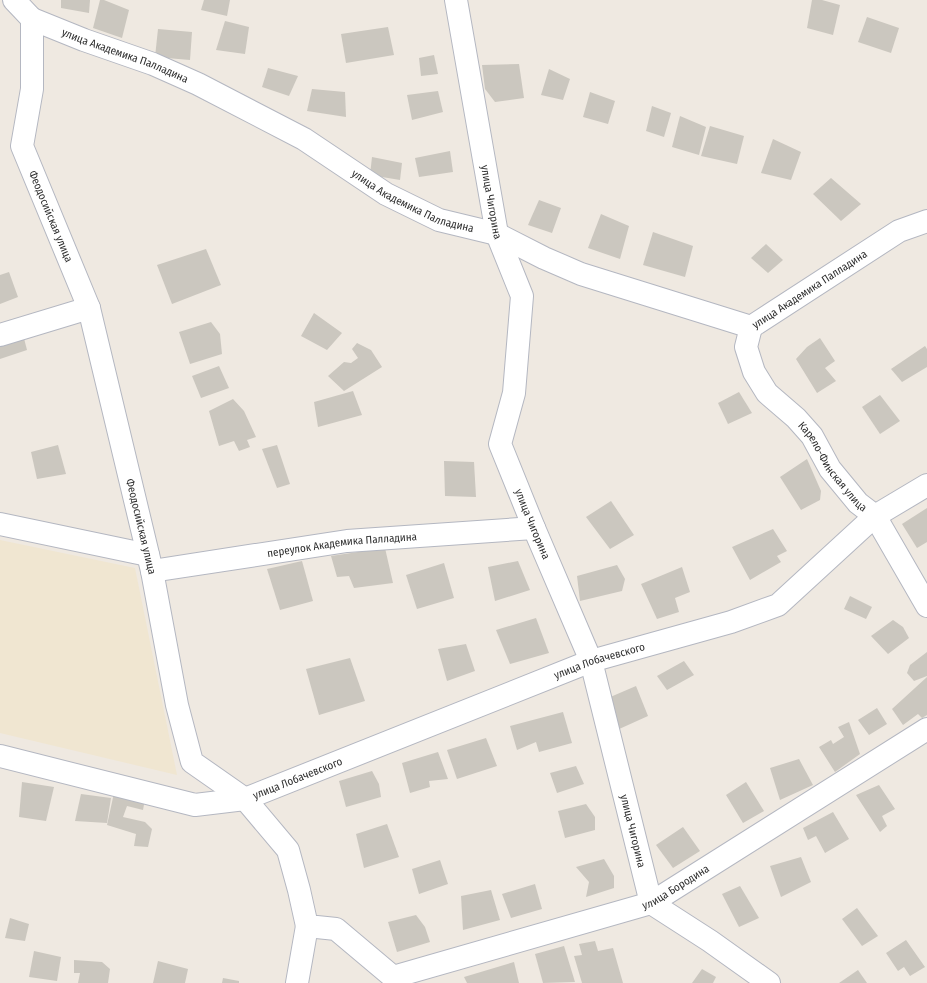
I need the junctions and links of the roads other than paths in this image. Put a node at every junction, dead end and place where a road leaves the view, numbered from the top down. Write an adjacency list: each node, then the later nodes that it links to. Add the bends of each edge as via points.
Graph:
1 (14, 0): 3 (street)
2 (456, 0): 5 (street, улица Чигорина)
3 (32, 19): 5 (street, улица Академика Палладина, via 153,64 198,84 304,139 386,194 439,220); 6 (street, Феодосийская улица, via 32,89 22,146)
4 (927, 221): 7 (street, улица Академика Палладина, via 899,231)
5 (497, 234): 7 (street, улица Академика Палладина, via 581,274); 12 (street, улица Чигорина, via 522,296 514,393 500,444)
6 (89, 308): 8 (street); 13 (street, Феодосийская улица)
7 (751, 327): 10 (street, Карело-Финская улица, via 746,347 754,372 767,393 812,436 830,469 858,503)
8 (0, 335)
9 (927, 485): 10 (street, улица Лобачевского)
10 (875, 516): 14 (street, Карело-Финская улица); 15 (street, улица Лобачевского, via 778,605 731,622)
11 (0, 524): 13 (street)
12 (534, 528): 13 (street, переулок Академика Палладина, via 347,541); 15 (street, улица Чигорина)
13 (150, 563): 18 (street, Феодосийская улица, via 177,705 192,762)
14 (927, 606)
15 (591, 661): 18 (street, улица Лобачевского); 19 (street, улица Чигорина)
16 (927, 729): 19 (street, улица Бородина)
17 (0, 756): 18 (street, улица Лобачевского, via 195,804)
18 (245, 799): 20 (street, Феодосийская улица, via 288,850)
19 (651, 903): 20 (street, улица Бородина, via 393,977 336,929); 22 (street)
20 (307, 926): 21 (street)
21 (297, 983)
22 (769, 983)

